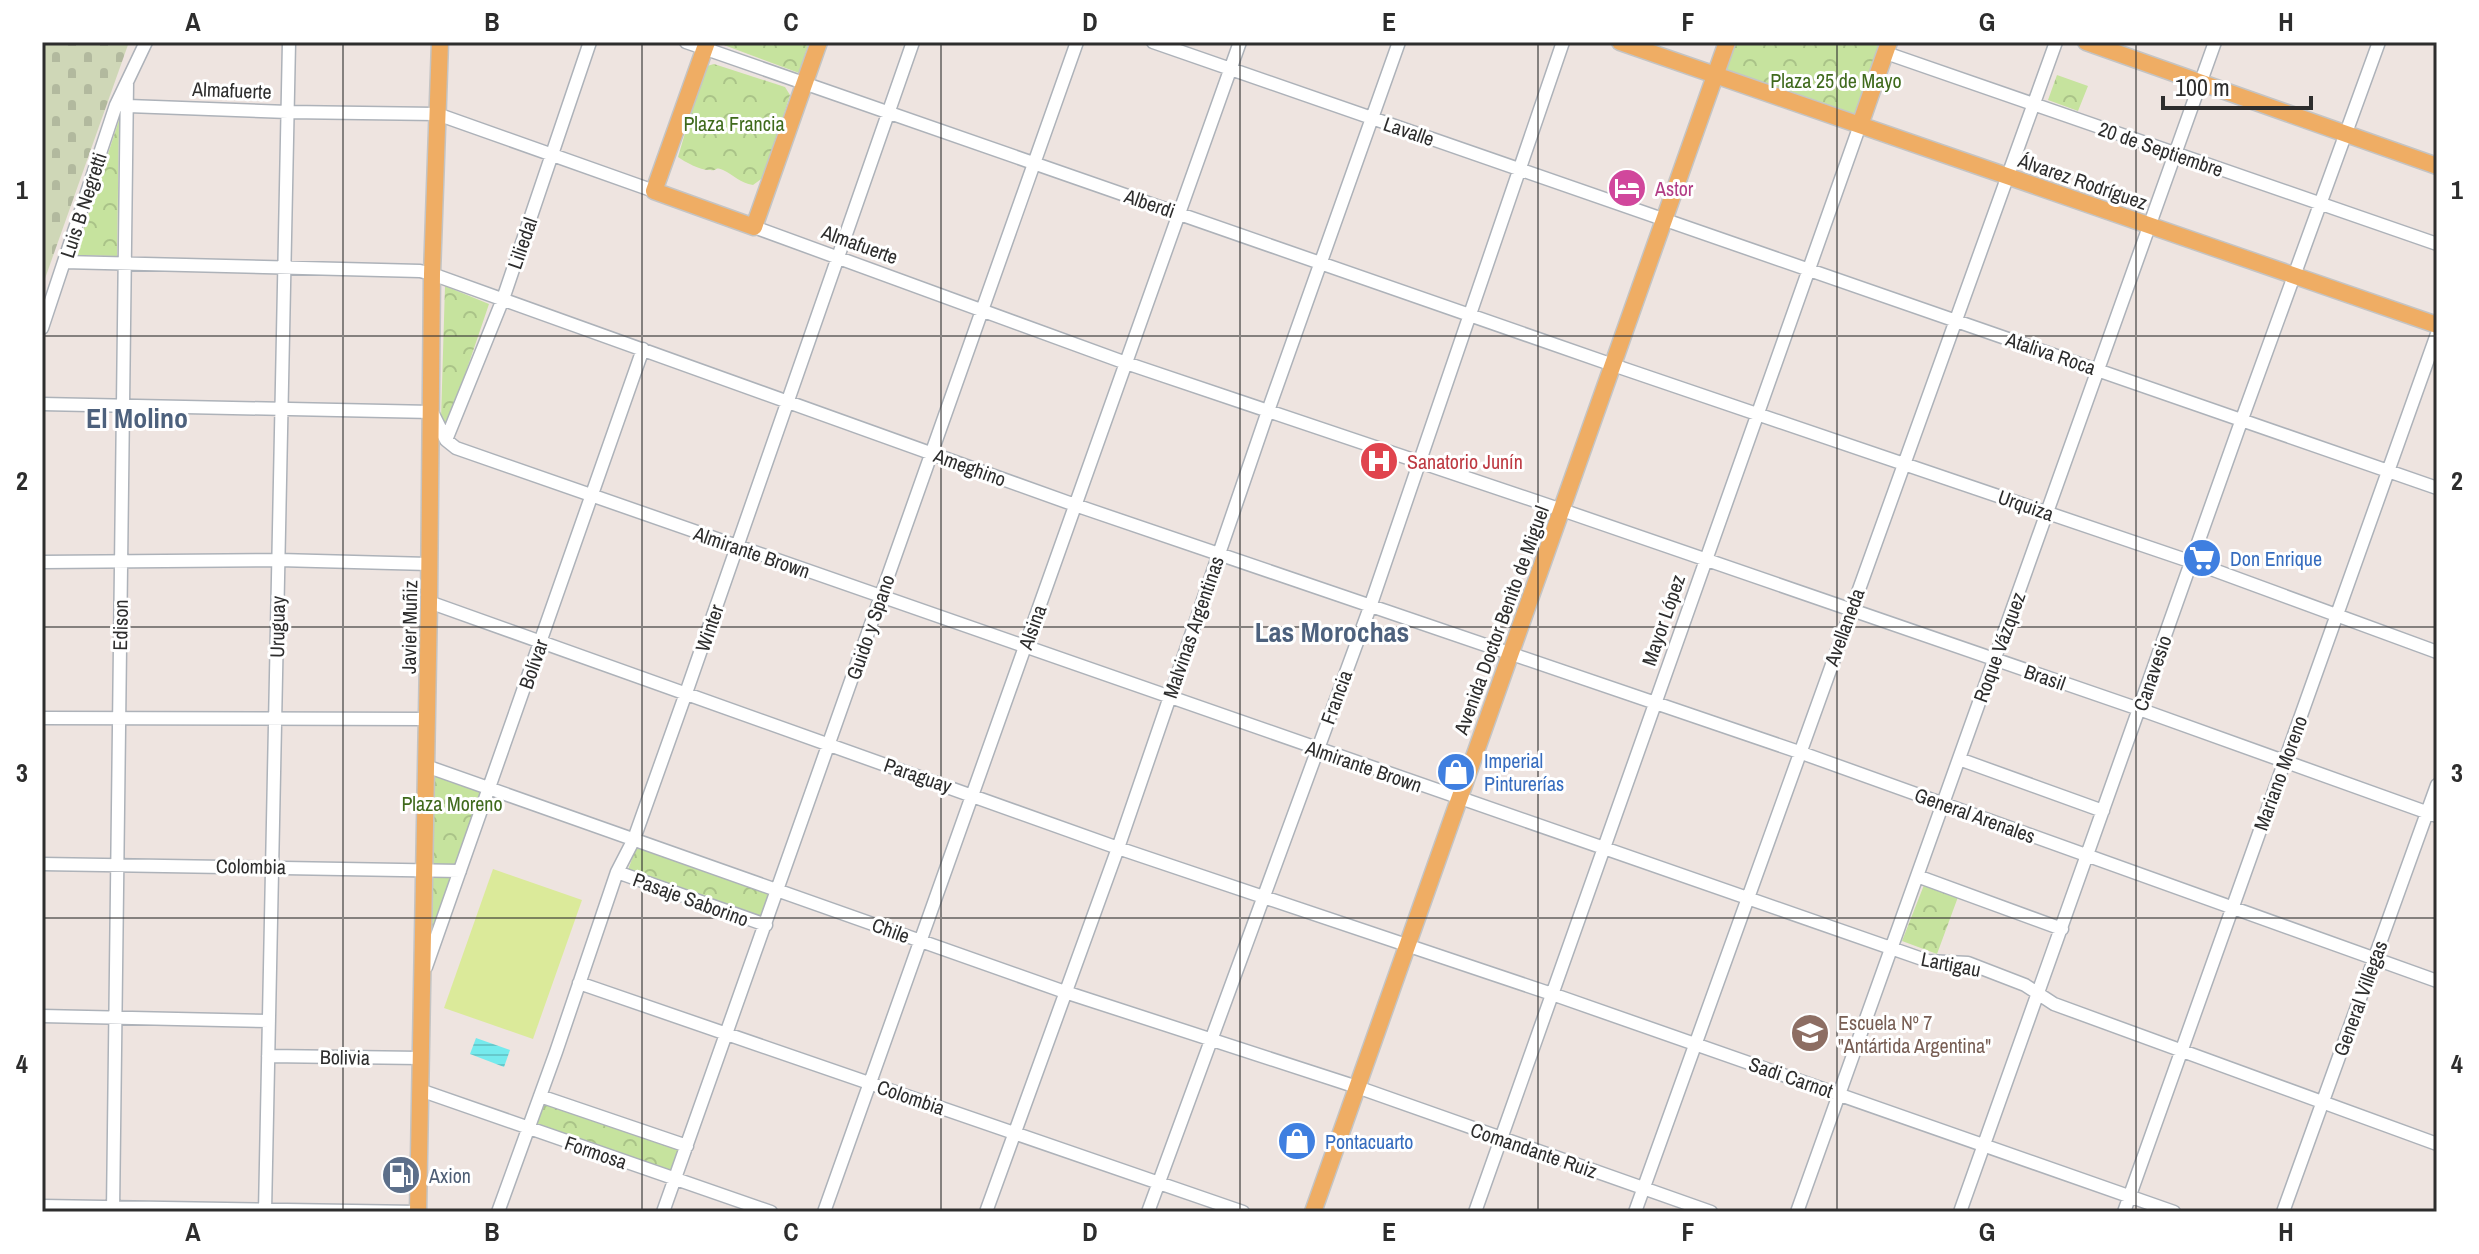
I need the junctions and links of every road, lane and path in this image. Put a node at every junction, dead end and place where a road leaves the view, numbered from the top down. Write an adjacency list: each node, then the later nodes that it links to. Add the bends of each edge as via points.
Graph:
1 (146, 42): 23 (street, Edison)
2 (289, 42): 28 (street, Uruguay)
3 (440, 42): 30 (main road, Javier Muñiz)
4 (590, 42): 35 (street, Liliedal)
5 (686, 42): 19 (street, Alberdi)
6 (819, 42): 25 (main road)
7 (913, 42): 29 (street, Winter)
8 (1077, 42): 36 (street, Guido y Spano)
9 (1153, 42): 21 (street, Lavalle)
10 (1240, 42): 21 (street, Alsina)
11 (1399, 42): 31 (street, Malvinas Argentinas)
12 (1563, 42): 38 (street, Francia)
13 (1620, 42): 22 (main road, Álvarez Rodríguez)
14 (1727, 42): 22 (main road, Avenida Doctor Benito de Miguel)
15 (2056, 42): 26 (street, Avellaneda)
16 (2086, 42): 24 (main road)
17 (2215, 42): 24 (street, Roque Vázquez)
18 (2379, 42): 33 (street, Canavesio)
19 (706, 45): 25 (street, Alberdi); 40 (main road)
20 (1888, 47): 26 (street, 20 de Septiembre); 32 (main road, Mayor López)
21 (1230, 69): 31 (street, Lavalle); 42 (street, Alsina)
22 (1716, 76): 32 (main road, Álvarez Rodríguez); 43 (main road, Avenida Doctor Benito de Miguel)
23 (127, 82): 27 (street, Edison); 48 (street, Luis B Negretti)
24 (2200, 82): 33 (main road); 34 (street, Roque Vázquez)
25 (804, 83): 29 (street, Alberdi); 45 (main road)
26 (2034, 104): 34 (street, 20 de Septiembre); 39 (street, Avellaneda)
27 (128, 106): 28 (street, Almafuerte); 50 (street, Edison)
28 (288, 112): 30 (street, Almafuerte); 51 (street, Uruguay)
29 (889, 113): 36 (street, Alberdi); 47 (street, Winter)
30 (437, 114): 35 (street, Almafuerte); 53 (main road, Javier Muñiz)
31 (1372, 118): 38 (street, Lavalle); 49 (street, Malvinas Argentinas)
32 (1860, 125): 39 (main road, Álvarez Rodríguez); 52 (street, Mayor López)
33 (2346, 134): 37 (main road); 41 (street, Canavesio)
34 (2175, 153): 41 (street, 20 de Septiembre); 44 (street, Roque Vázquez)
35 (553, 155): 40 (street, Almafuerte); 55 (street, Liliedal)
36 (1034, 163): 42 (street, Alberdi); 56 (street, Guido y Spano)
37 (2437, 166)
38 (1519, 170): 43 (street, Lavalle); 57 (street, Francia)
39 (2008, 176): 44 (main road, Álvarez Rodríguez); 58 (street, Avellaneda)
40 (654, 191): 45 (main road, Almafuerte)
41 (2320, 204): 46 (street, 20 de Septiembre); 54 (street, Canavesio)
42 (1179, 214): 49 (street, Alberdi); 63 (street, Alsina)
43 (1664, 220): 52 (street, Ataliva Roca); 64 (main road, Avenida Doctor Benito de Miguel)
44 (2150, 225): 54 (main road, Álvarez Rodríguez); 65 (street, Roque Vázquez)
45 (754, 227): 47 (street, Almafuerte)
46 (2437, 244)
47 (838, 257): 56 (street, Almafuerte); 66 (street, Winter)
48 (64, 262): 50 (street, Ameghino); 60 (street, Luis B Negretti)
49 (1321, 263): 57 (street, Alberdi); 70 (street, Malvinas Argentinas)
50 (125, 264): 51 (street, Ameghino); 68 (street, Edison)
51 (285, 269): 53 (street, Ameghino); 69 (street, Uruguay)
52 (1809, 270): 58 (street, Ataliva Roca); 72 (street, Mayor López)
53 (432, 274): 55 (street, Ameghino); 71 (main road, Javier Muñiz)
54 (2294, 275): 59 (main road, Álvarez Rodríguez); 73 (street, Canavesio)
55 (503, 299): 62 (street, Ameghino); 74 (street, Liliedal)
56 (982, 310): 63 (street, Almafuerte); 75 (street, Guido y Spano)
57 (1469, 315): 64 (street, Alberdi); 76 (street, Francia)
58 (1955, 320): 65 (street, Ataliva Roca); 77 (street, Avellaneda)
59 (2437, 325)
60 (42, 328)
61 (2437, 334): 78 (street, Mariano Moreno)
62 (643, 349): 66 (street, Ameghino); 80 (street, Bolívar)
63 (1126, 363): 70 (street, Almafuerte); 81 (street, Alsina)
64 (1613, 365): 72 (street, Urquiza); 82 (main road, Avenida Doctor Benito de Miguel)
65 (2098, 369): 73 (street, Ataliva Roca); 83 (street, Roque Vázquez)
66 (788, 401): 75 (street, Ameghino); 84 (street, Winter)
67 (42, 404): 68 (street)
68 (123, 406): 69 (street); 88 (street, Edison)
69 (282, 409): 71 (street); 86 (street, Uruguay)
70 (1268, 411): 76 (street, Almafuerte); 85 (street, Malvinas Argentinas)
71 (432, 412): 74 (street); 91 (main road, Javier Muñiz)
72 (1758, 414): 77 (street, Urquiza); 87 (street, Mayor López)
73 (2242, 419): 78 (street, Ataliva Roca); 90 (street, Canavesio)
74 (446, 440): 80 (street, Almirante Brown)
75 (931, 452): 81 (street, Ameghino); 92 (street, Guido y Spano)
76 (1419, 462): 82 (street, Almafuerte); 94 (street, Francia)
77 (1903, 463): 83 (street, Urquiza); 95 (street, Avellaneda)
78 (2388, 470): 79 (street, Ataliva Roca); 96 (street, Mariano Moreno)
79 (2437, 488)
80 (592, 495): 84 (street, Almirante Brown); 97 (street, Bolívar)
81 (1075, 505): 85 (street, Ameghino); 98 (street, Alsina)
82 (1562, 510): 87 (street, Brasil); 100 (main road, Avenida Doctor Benito de Miguel)
83 (2047, 512): 90 (street, Urquiza); 101 (street, Roque Vázquez)
84 (737, 547): 92 (street, Almirante Brown); 102 (street, Winter)
85 (1218, 555): 94 (street, Ameghino); 103 (street, Malvinas Argentinas)
86 (279, 560): 88 (street); 91 (street); 106 (street, Uruguay)
87 (1706, 560): 95 (street, Brasil); 104 (street, Mayor López)
88 (121, 561): 89 (street); 108 (street, Edison)
89 (42, 562)
90 (2192, 562): 96 (street, Urquiza); 105 (street, Canavesio)
91 (429, 564): 93 (main road, Javier Muñiz)
92 (881, 597): 98 (street, Almirante Brown); 110 (street, Guido y Spano)
93 (429, 602): 97 (street, Paraguay); 109 (main road, Javier Muñiz)
94 (1370, 607): 100 (street, Ameghino); 111 (street, Francia)
95 (1851, 609): 101 (street, Brasil); 112 (street, Avellaneda)
96 (2337, 615): 99 (street, Urquiza); 114 (street, Mariano Moreno)
97 (540, 641): 102 (street, Paraguay); 117 (street, Bolívar)
98 (1025, 648): 103 (street, Almirante Brown); 118 (street, Alsina)
99 (2437, 652)
100 (1511, 653): 104 (street, General Arenales); 119 (main road, Avenida Doctor Benito de Miguel)
101 (1994, 659): 105 (street, Brasil); 113 (street, Roque Vázquez)
102 (686, 693): 110 (street, Paraguay); 123 (street, Winter)
103 (1169, 698): 111 (street, Almirante Brown); 124 (street, Malvinas Argentinas)
104 (1656, 702): 112 (street, General Arenales); 125 (street, Mayor López)
105 (2139, 709): 114 (street, Brasil); 121 (street, Canavesio)
106 (276, 717): 108 (street); 109 (street); 129 (street, Uruguay)
107 (42, 718): 108 (street)
108 (119, 718): 128 (street, Edison)
109 (427, 719): 115 (main road, Javier Muñiz)
110 (830, 744): 118 (street, Paraguay); 134 (street, Guido y Spano)
111 (1317, 750): 119 (street, Almirante Brown); 135 (street, Francia)
112 (1799, 752): 120 (street, General Arenales); 136 (street, Avellaneda)
113 (1959, 759): 120 (street, Roque Vázquez); 121 (street)
114 (2285, 761): 122 (street, Brasil); 137 (street, Mariano Moreno)
115 (426, 766): 117 (street, Chile); 130 (main road, Javier Muñiz)
116 (2437, 785): 122 (street, General Villegas)
117 (489, 788): 123 (street, Chile); 131 (street, Bolívar)
118 (972, 795): 124 (street, Paraguay); 140 (street, Alsina)
119 (1459, 799): 125 (street, Lartigau); 141 (main road, Avenida Doctor Benito de Miguel)
120 (1943, 803): 126 (street, General Arenales); 133 (street, Roque Vázquez)
121 (2103, 811): 126 (street, Canavesio)
122 (2432, 814): 143 (street, General Villegas)
123 (634, 839): 132 (street, Winter); 134 (street, Chile)
124 (1118, 848): 135 (street, Paraguay); 147 (street, Malvinas Argentinas)
125 (1604, 849): 136 (street, Lartigau); 149 (street, Mayor López)
126 (2088, 855): 137 (street, General Arenales); 139 (street, Canavesio)
127 (42, 864): 128 (street, Colombia)
128 (117, 865): 129 (street, Colombia); 151 (street, Edison)
129 (272, 866): 130 (street, Colombia); 152 (street, Uruguay)
130 (424, 870): 131 (street, Colombia); 144 (main road, Javier Muñiz)
131 (460, 871): 144 (street, Bolívar)
132 (617, 872): 138 (street, Pasaje Saborino); 146 (street, Winter)
133 (1917, 876): 139 (street); 142 (street, Roque Vázquez)
134 (778, 890): 138 (street, Guido y Spano); 140 (street, Chile)
135 (1263, 896): 141 (street, Paraguay); 154 (street, Francia)
136 (1747, 898): 142 (street, Lartigau); 155 (street, Avellaneda)
137 (2233, 907): 143 (street, General Arenales); 156 (street, Mariano Moreno)
138 (766, 925): 153 (street, Guido y Spano)
139 (2062, 929): 148 (street, Canavesio)
140 (920, 940): 147 (street, Chile); 159 (street, Alsina)
141 (1408, 944): 149 (street, Sadi Carnot); 160 (main road, Avenida Doctor Benito de Miguel)
142 (1891, 948): 148 (street, Lartigau, via 1933,963 1968,963); 162 (street, Roque Vázquez)
143 (2375, 958): 145 (street, General Arenales); 164 (street, General Villegas)
144 (422, 978): 158 (main road, Javier Muñiz)
145 (2437, 981)
146 (579, 983): 153 (street, Colombia); 163 (street, Winter)
147 (1065, 992): 154 (street, Chile); 166 (street, Malvinas Argentinas)
148 (2039, 993): 156 (street, Lartigau, via 2054,1004); 168 (street, Canavesio)
149 (1552, 994): 155 (street, Sadi Carnot); 167 (street, Mayor López)
150 (42, 1016): 151 (street)
151 (115, 1018): 152 (street); 176 (street, Edison)
152 (269, 1021): 157 (street, Uruguay)
153 (727, 1033): 159 (street, Colombia); 170 (street, Guido y Spano)
154 (1211, 1039): 160 (street, Chile); 172 (street, Francia)
155 (1695, 1044): 162 (street, Sadi Carnot); 173 (street, Avellaneda)
156 (2182, 1050): 164 (street, Lartigau); 174 (street, Mariano Moreno)
157 (268, 1056): 158 (street, Bolivia); 177 (street, Uruguay)
158 (421, 1058): 161 (main road, Javier Muñiz)
159 (870, 1083): 166 (street, Colombia); 182 (street, Alsina)
160 (1357, 1087): 167 (street, Comandante Ruiz); 186 (main road, Avenida Doctor Benito de Miguel)
161 (420, 1090): 165 (street, Formosa); 178 (main road, Javier Muñiz)
162 (1839, 1094): 168 (street, Sadi Carnot); 190 (street, Roque Vázquez)
163 (540, 1096): 165 (street, Winter); 170 (street)
164 (2323, 1101): 169 (street, Lartigau); 194 (street, General Villegas)
165 (528, 1129): 171 (street, Formosa); 179 (street, Winter)
166 (1014, 1133): 172 (street, Colombia); 183 (street, Malvinas Argentinas)
167 (1501, 1138): 173 (street, Comandante Ruiz); 187 (street, Mayor López)
168 (1984, 1144): 174 (street, Sadi Carnot); 191 (street, Canavesio)
169 (2437, 1144)
170 (687, 1146): 171 (street, Guido y Spano)
171 (675, 1179): 180 (street, Guido y Spano); 181 (street, Formosa)
172 (1159, 1183): 184 (street, Francia); 185 (street, Colombia)
173 (1643, 1188): 188 (street, Avellaneda); 189 (street, Comandante Ruiz)
174 (2130, 1196): 192 (street, Mariano Moreno); 193 (street, Sadi Carnot)
175 (42, 1206): 176 (street)
176 (113, 1210): 177 (street)
177 (265, 1211): 178 (street)
178 (418, 1212)
179 (498, 1212)
180 (663, 1212)
181 (771, 1212)
182 (824, 1212)
183 (986, 1212)
184 (1148, 1212)
185 (1243, 1212)
186 (1313, 1212)
187 (1475, 1212)
188 (1635, 1212)
189 (1711, 1212)
190 (1797, 1212)
191 (1960, 1212)
192 (2124, 1212)
193 (2174, 1212)
194 (2283, 1212)

